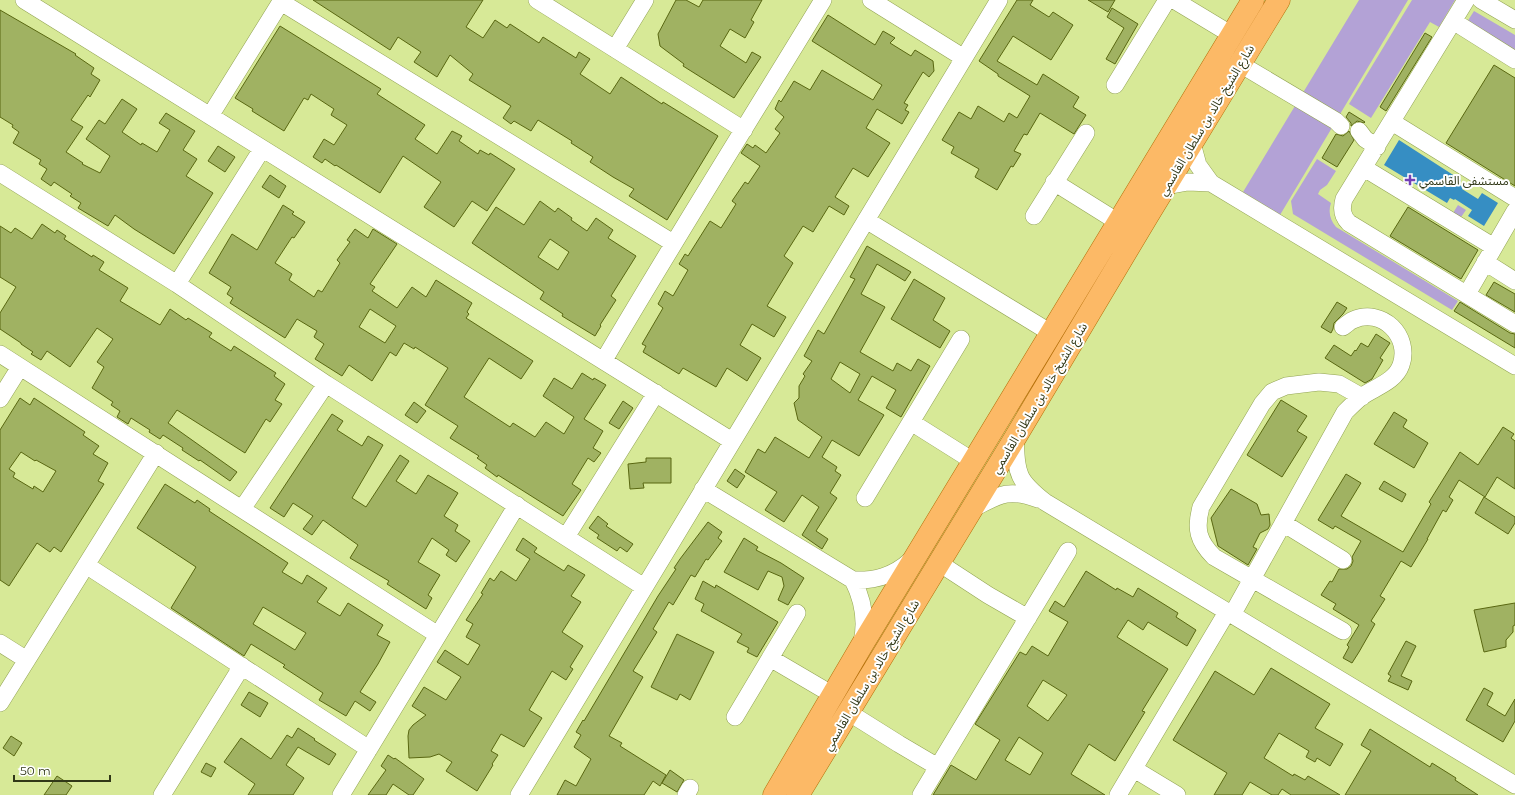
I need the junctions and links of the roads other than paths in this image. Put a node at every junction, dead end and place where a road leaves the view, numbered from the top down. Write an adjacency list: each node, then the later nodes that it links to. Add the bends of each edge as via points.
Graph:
1 (24, 0): 22 (street)
2 (537, 0): 17 (street)
3 (645, 0): 17 (street)
4 (823, 0): 25 (street)
5 (871, 0): 18 (street)
6 (998, 0): 18 (street)
7 (1167, 0): 21 (street)
8 (1174, 0): 16 (street)
9 (1253, 0): 16 (main road, شارع الشيخ خالد بن سلطان القاسمي)
10 (1279, 0): 20 (main road, شارع الشيخ خالد بن سلطان القاسمي)
11 (1466, 0): 15 (street)
12 (1481, 0): 14 (street)
13 (281, 1): 22 (street); 41 (street)
14 (1515, 20)
15 (1453, 21): 19 (street); 23 (street)
16 (1232, 35): 29 (main road, شارع الشيخ خالد بن سلطان القاسمي)
17 (615, 49): 25 (street)
18 (964, 58): 39 (street)
19 (1515, 60)
20 (1240, 64): 24 (street); 27 (main road, شارع الشيخ خالد بن سلطان القاسمي)
21 (1115, 85)
22 (210, 116): 28 (street)
23 (1392, 122): 30 (street, via 1364,139); 35 (street)
24 (1341, 124)
25 (744, 130): 41 (street)
26 (1086, 133): 32 (street)
27 (1192, 143): 33 (street, via 1198,165); 34 (main road, شارع الشيخ خالد بن سلطان القاسمي)
28 (262, 149): 45 (street); 52 (street)
29 (1158, 158): 37 (main road, via 1164,160 1166,167 1149,200); 40 (main road, شارع الشيخ خالد بن سلطان القاسمي)
30 (1364, 168): 42 (street); 46 (street, via 1342,204 1346,219)
31 (1, 174): 45 (street)
32 (1054, 182): 38 (street); 40 (street)
33 (1211, 183): 34 (street, via 1188,182); 53 (street)
34 (1166, 186): 37 (main road, شارع الشيخ خالد بن سلطان القاسمي)
35 (1515, 198)
36 (1515, 210): 42 (street)
37 (1148, 215): 60 (main road, شارع الشيخ خالد بن سلطان القاسمي)
38 (1034, 216)
39 (866, 220): 49 (street); 61 (street)
40 (1118, 222): 49 (main road, شارع الشيخ خالد بن سلطان القاسمي)
41 (673, 243): 52 (street)
42 (1494, 247): 43 (street)
43 (1485, 262): 44 (street); 46 (street)
44 (1515, 281)
45 (177, 284): 55 (street)
46 (1467, 294): 47 (street)
47 (1515, 324)
48 (1343, 327): 57 (street, via 1353,320 1364,317 1376,318 1388,322 1402,342 1401,366 1394,376)
49 (1051, 333): 63 (main road, شارع الشيخ خالد بن سلطان القاسمي)
50 (961, 339): 59 (street)
51 (0, 354): 54 (street)
52 (604, 360): 56 (street)
53 (1515, 366)
54 (20, 367): 58 (street); 62 (street)
55 (326, 384): 67 (street); 68 (street)
56 (656, 393): 61 (street); 71 (street)
57 (1362, 397): 70 (street, via 1345,412); 78 (street, via 1339,384 1319,382 1286,386 1272,392 1262,404 1201,507 1198,520 1199,534 1204,547 1214,557)
58 (0, 399)
59 (911, 422): 63 (street); 65 (street)
60 (1015, 438): 66 (street, via 1016,462 1021,480); 69 (main road, شارع الشيخ خالد بن سلطان القاسمي)
61 (732, 440): 64 (street)
62 (156, 452): 68 (street); 76 (street)
63 (973, 461): 73 (main road, شارع الشيخ خالد بن سلطان القاسمي)
64 (703, 489): 77 (street); 79 (street)
65 (865, 498)
66 (1045, 502): 69 (street, via 1027,495 1009,493); 81 (street)
67 (517, 505): 71 (street); 84 (street)
68 (242, 509): 84 (street)
69 (972, 509): 75 (main road, شارع الشيخ خالد بن سلطان القاسمي)
70 (1283, 523): 74 (street); 78 (street)
71 (566, 538): 79 (street)
72 (1068, 551): 82 (street)
73 (915, 557): 77 (street, via 893,574 867,581); 86 (main road, شارع الشيخ خالد بن سلطان القاسمي)
74 (1344, 560)
75 (939, 563): 82 (street); 92 (main road, شارع الشيخ خالد بن سلطان القاسمي)
76 (86, 565): 88 (street); 89 (street)
77 (853, 580): 86 (street, via 859,592 865,618)
78 (1252, 580): 81 (street); 83 (street)
79 (644, 587): 101 (street)
80 (797, 613): 87 (street)
81 (1230, 614): 96 (street); 97 (street)
82 (1028, 618): 95 (street)
83 (1343, 631)
84 (438, 635): 94 (street)
85 (0, 643): 88 (street)
86 (862, 645): 90 (main road, شارع الشيخ خالد بن سلطان القاسمي)
87 (770, 658): 90 (street); 93 (street)
88 (27, 660): 91 (street)
89 (242, 666): 94 (street); 99 (street)
90 (833, 695): 102 (main road, شارع الشيخ خالد بن سلطان القاسمي)
91 (0, 703)
92 (848, 712): 95 (street); 98 (main road, شارع الشيخ خالد بن سلطان القاسمي)
93 (735, 717)
94 (369, 749): 100 (street)
95 (938, 767): 103 (street)
96 (1134, 769): 104 (street); 105 (street)
97 (1514, 783)
98 (801, 793)
99 (162, 795)
100 (341, 795)
101 (519, 795)
102 (774, 795)
103 (921, 795)
104 (1118, 795)
105 (1177, 795)

